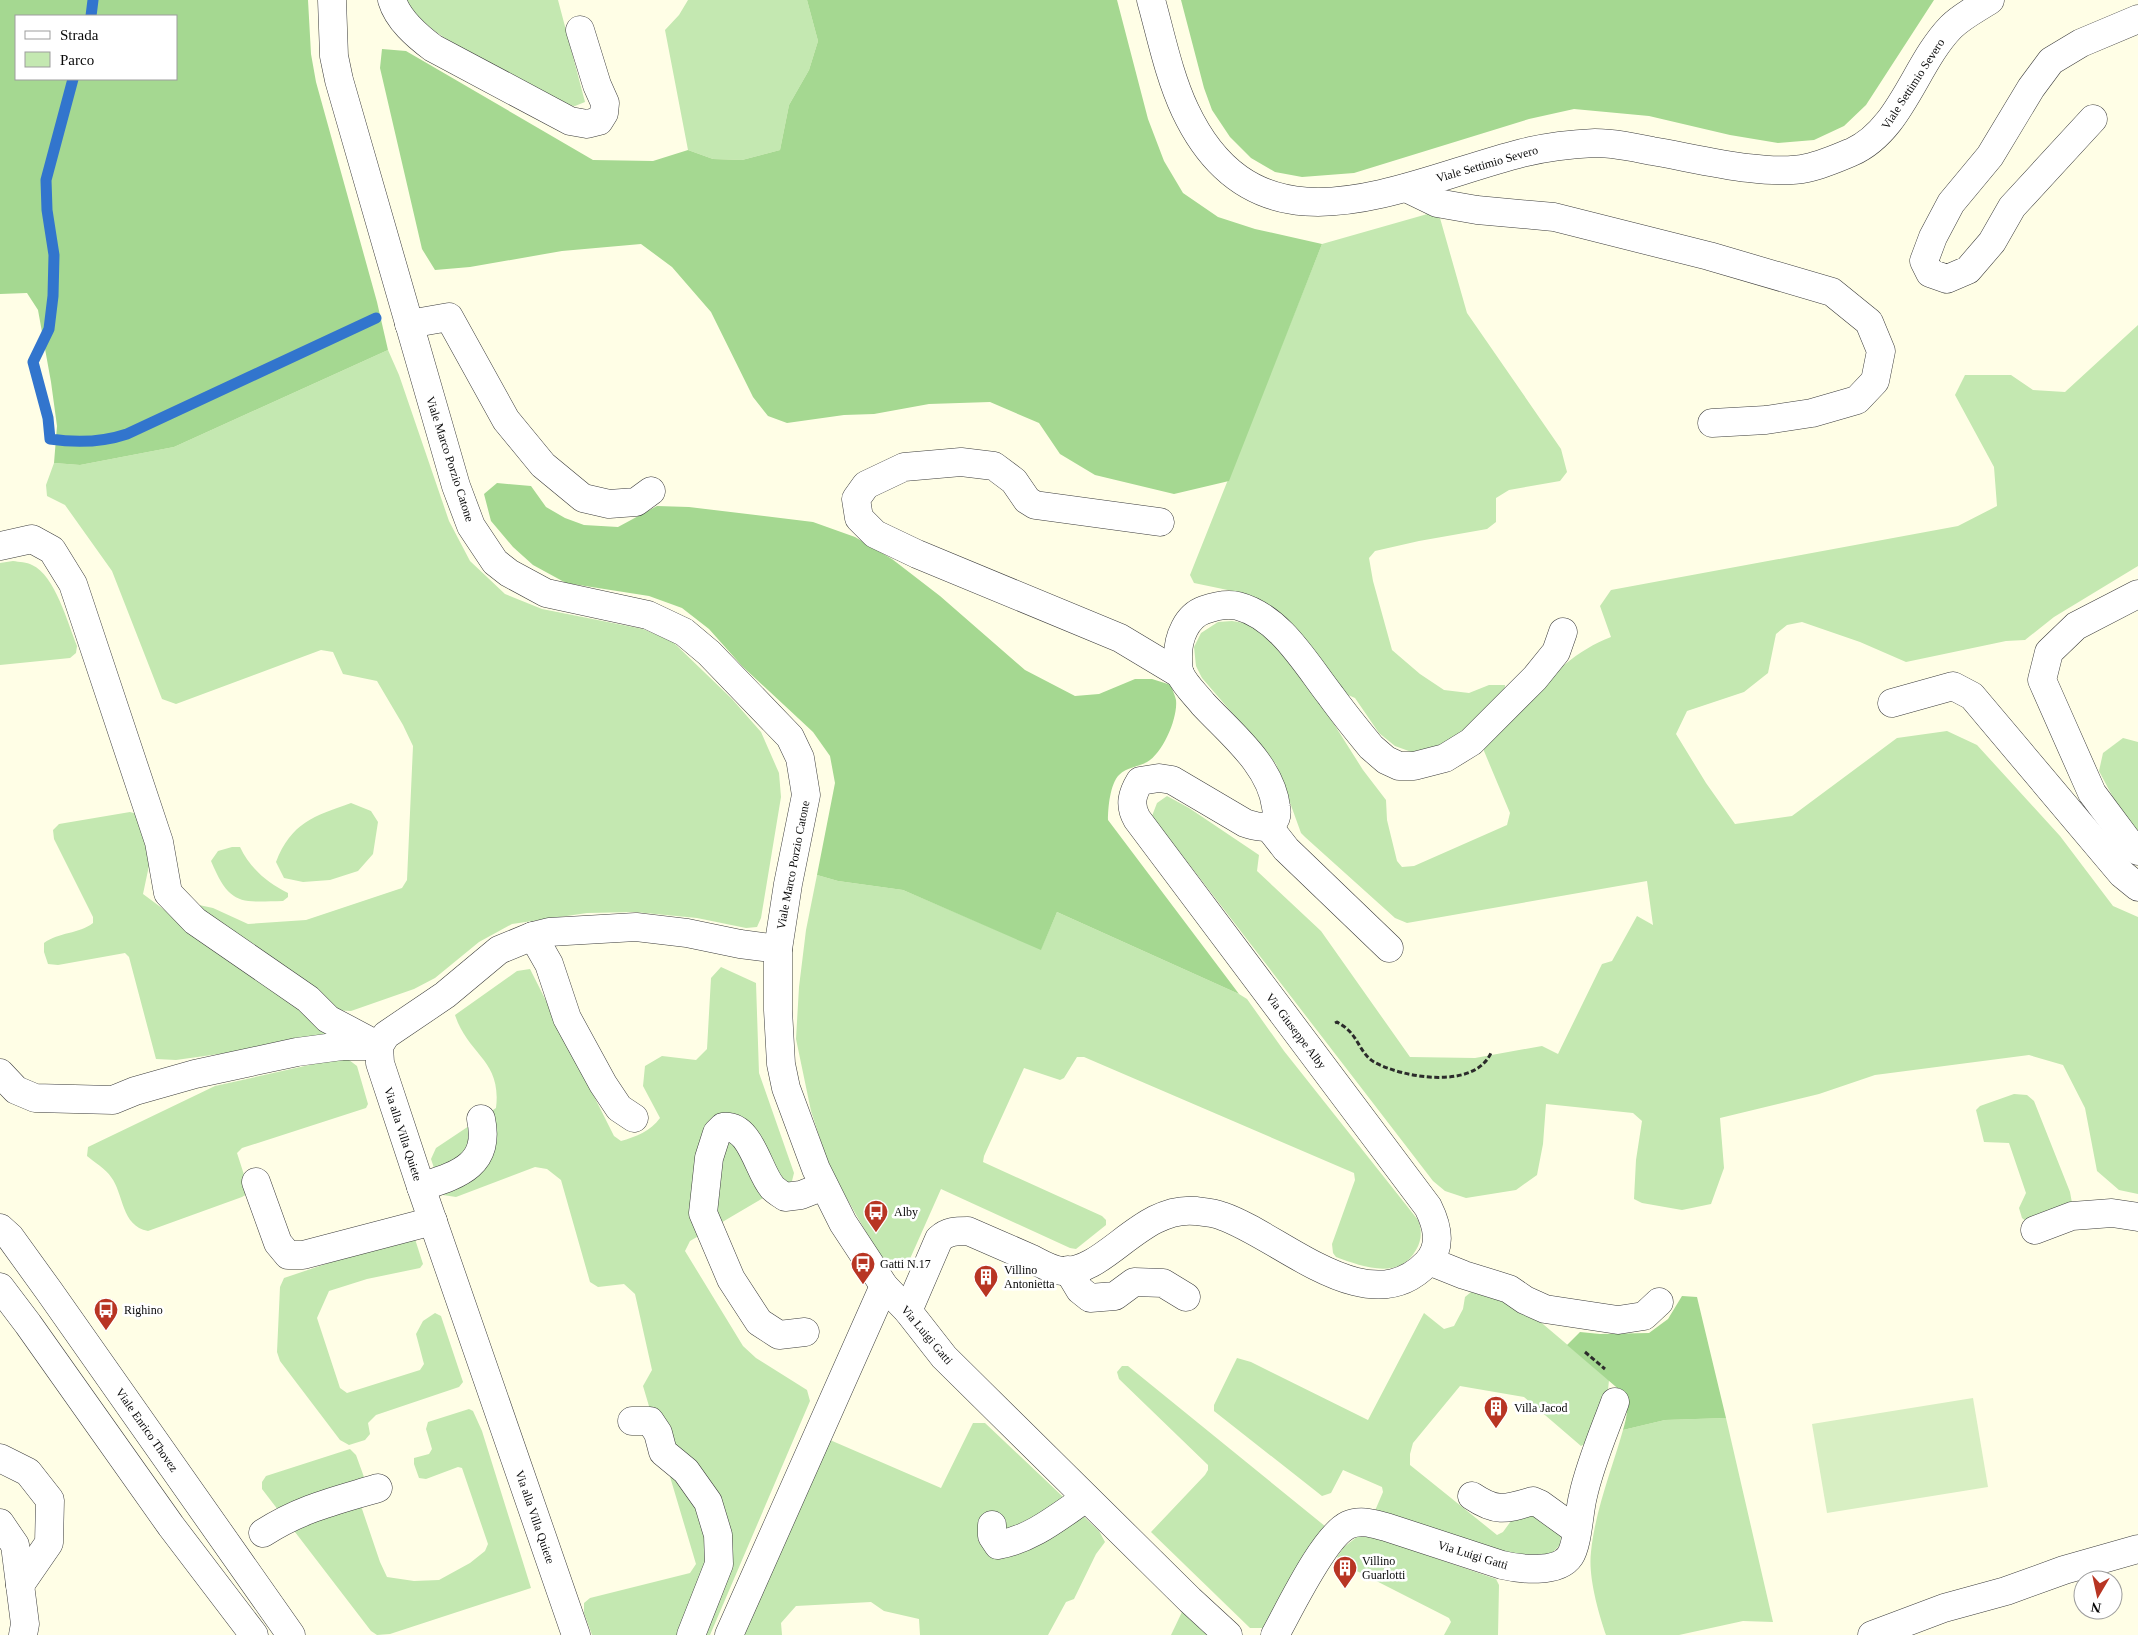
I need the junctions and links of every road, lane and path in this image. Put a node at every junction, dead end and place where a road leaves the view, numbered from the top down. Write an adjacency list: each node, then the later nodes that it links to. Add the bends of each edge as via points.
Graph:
1 (332, 0): 9 (street, Viale Marco Porzio Catone, via 334,56 339,80)
2 (392, 0): 6 (street, via 416,35 433,48 570,121 587,124 599,121 605,104)
3 (1151, 0): 8 (street, Viale Settimio Severo, via 1185,111 1200,138 1236,175 1264,193 1306,202 1336,202)
4 (1990, 0): 8 (street, Viale Settimio Severo, via 1952,26 1882,132 1853,152 1807,168 1754,168 1597,143 1529,151)
5 (2138, 18): 7 (street, via 2081,43 2051,61 1990,156 1952,204 1933,237 1924,261 1930,273 1947,279 1968,270 1992,242 2012,207)
6 (580, 30)
7 (2093, 119)
8 (1406, 188): 10 (street, via 1437,203 1477,210 1554,216 1813,286 1832,292 1869,322 1881,351 1875,381 1856,400 1812,413)
9 (409, 324): 11 (street, via 449,317 506,420 544,465 583,498 609,504 636,502); 23 (street, Viale Marco Porzio Catone, via 456,486 471,526 495,562 524,583 546,593 648,615 684,632 709,653 790,737 800,758 806,795)
10 (1712, 423)
11 (651, 491)
12 (1160, 522): 16 (street, via 1035,505 1027,500 1014,481 994,466 961,462 904,468 866,485 856,499 859,518 874,534 1120,638)
13 (0, 546): 25 (street, via 32,539 52,550 73,584 159,842 168,893 195,921 308,999 328,1019)
14 (2138, 594): 19 (street, via 2076,626 2050,652 2042,680 2092,793)
15 (1563, 632): 16 (street, via 1556,652 1535,678 1471,742 1445,758 1414,766 1400,766 1386,760 1371,747 1288,640 1257,614 1237,606 1222,604 1190,618 1178,651)
16 (1180, 674): 18 (street, via 1257,763 1268,782 1277,814 1275,821)
17 (1892, 703): 20 (street, via 1953,686 1972,696 2122,874)
18 (1268, 826): 22 (street, via 1286,849); 24 (street, Via Giuseppe Alby, via 1245,823 1172,780 1140,781 1132,796 1137,820)
19 (2138, 851)
20 (2138, 887)
21 (533, 936): 23 (street, via 549,932 636,927); 25 (street, via 499,950 445,995 386,1035); 28 (street, via 549,964 567,1018 603,1084 619,1108)
22 (1389, 948)
23 (778, 949): 32 (street, Via Luigi Gatti, via 781,1064 786,1088)
24 (1305, 1043): 26 (path, via 1337,1022 1347,1029 1373,1062 1435,1077 1457,1077 1476,1070 1487,1062); 37 (street, Via Giuseppe Alby, via 1428,1207 1438,1235)
25 (379, 1046): 27 (street, via 342,1046 297,1052 195,1074 113,1100 35,1098 16,1090); 31 (street, Via alla Villa Quiete, via 380,1064)
26 (1490, 1053)
27 (0, 1073)
28 (634, 1118)
29 (481, 1119): 31 (street, via 483,1143 473,1163 461,1173)
30 (256, 1182): 34 (street, via 278,1243 288,1256 303,1255)
31 (421, 1186): 34 (street, Via alla Villa Quiete)
32 (824, 1186): 39 (street, Via Luigi Gatti, via 843,1224); 44 (street, via 785,1197 773,1188 753,1148 742,1135 728,1126 717,1133 709,1158 703,1213 731,1279 759,1322 779,1335)
33 (2138, 1217): 36 (street, via 2112,1212 2072,1216)
34 (433, 1221): 60 (street, Via alla Villa Quiete)
35 (0, 1228): 59 (street, Viale Enrico Thovez, via 49,1291)
36 (2035, 1230)
37 (1429, 1261): 38 (street, via 1402,1282 1368,1284 1316,1266 1222,1215 1185,1210 1155,1220 1087,1265 1078,1270); 42 (street, via 1509,1289 1545,1309 1618,1320 1644,1316)
38 (1068, 1270): 41 (street, via 1080,1290 1090,1298 1115,1296 1134,1282 1162,1283); 43 (street, via 1050,1267 968,1231 955,1230 939,1239)
39 (884, 1286): 43 (street, Via Luigi Gatti); 62 (street)
40 (0, 1287): 58 (street, via 171,1526)
41 (1186, 1297)
42 (1659, 1302)
43 (908, 1311): 50 (street, Via Luigi Gatti, via 944,1357)
44 (805, 1332)
45 (1615, 1402): 53 (street, Via Luigi Gatti, via 1583,1495)
46 (632, 1421): 61 (street, via 650,1421 658,1433 662,1452 686,1471 708,1502 718,1535 719,1564)
47 (0, 1458): 56 (street, via 28,1472 50,1500 49,1543)
48 (378, 1488): 54 (street, via 316,1506 283,1520)
49 (1472, 1496): 53 (street, via 1485,1505 1506,1509 1533,1501)
50 (1086, 1498): 52 (street, via 1016,1542 998,1545 992,1536); 63 (street, Via Luigi Gatti)
51 (0, 1523): 56 (street, via 15,1546)
52 (992, 1525)
53 (1576, 1530): 64 (street, Via Luigi Gatti, via 1570,1556 1558,1565 1527,1568 1502,1565 1368,1522 1356,1522 1346,1526 1326,1546)
54 (263, 1533)
55 (2138, 1549): 65 (street, via 1944,1608)
56 (20, 1585): 57 (street, via 25,1624)
57 (23, 1635)
58 (254, 1635)
59 (291, 1635)
60 (576, 1635)
61 (691, 1635)
62 (729, 1635)
63 (1228, 1635)
64 (1275, 1635)
65 (1872, 1635)

